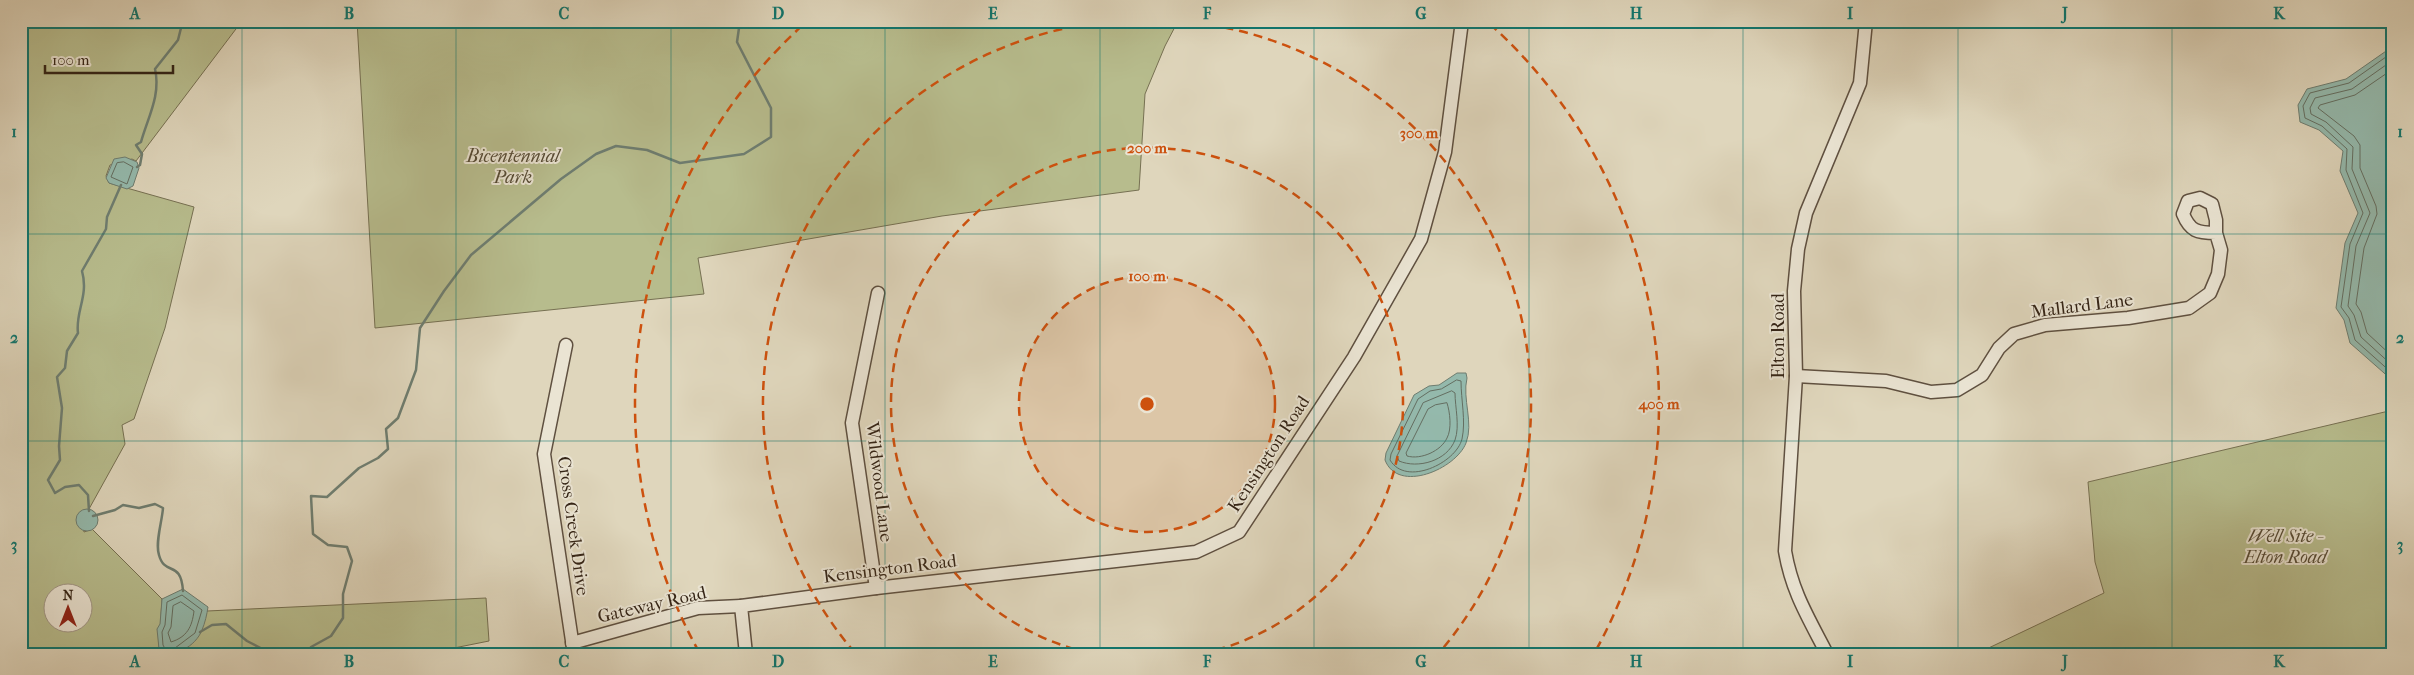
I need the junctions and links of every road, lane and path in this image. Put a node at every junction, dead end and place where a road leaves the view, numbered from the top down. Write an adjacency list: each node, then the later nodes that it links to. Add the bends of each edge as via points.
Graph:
1 (1462, 21): 7 (street, Kensington Road, via 1445,152 1421,239 1354,357 1239,532 1196,552)
2 (1866, 21): 6 (street, Elton Road, via 1860,83 1806,213 1798,249 1794,291)
3 (2216, 233): 6 (street, Mallard Lane, via 2221,250 2218,274 2210,293 2189,308 2128,318 2045,325 2014,334 1998,348 1982,375 1957,390 1931,392 1886,381)
4 (878, 293): 7 (street, Wildwood Lane, via 852,422)
5 (566, 345): 9 (street, Cross Creek Drive, via 544,454)
6 (1796, 376): 11 (street, Elton Road, via 1785,551 1797,597)
7 (876, 588): 8 (street, Kensington Road)
8 (741, 606): 9 (street, Gateway Road, via 698,608); 10 (street)
9 (573, 648)
10 (746, 654)
11 (1827, 654)

